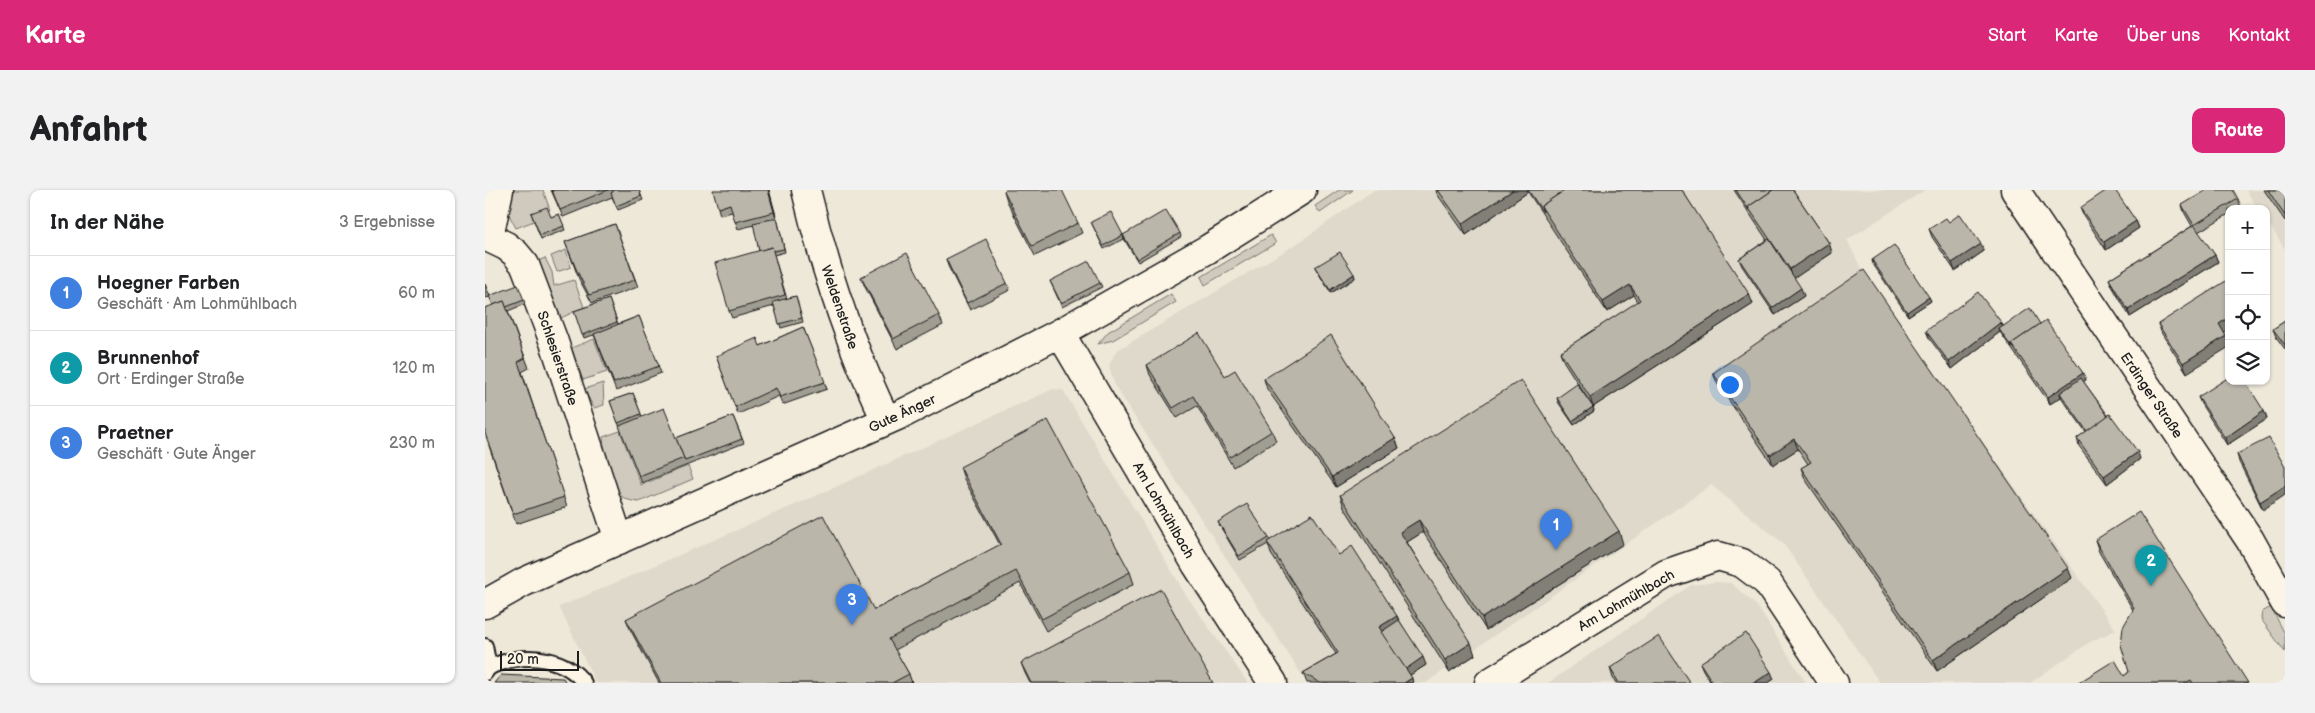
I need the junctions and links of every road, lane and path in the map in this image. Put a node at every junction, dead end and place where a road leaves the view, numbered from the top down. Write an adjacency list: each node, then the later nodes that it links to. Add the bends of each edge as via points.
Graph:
1 (499, 190): 5 (street, Schlesierstraße)
2 (805, 190): 7 (street, Weldenstraße, via 841,317)
3 (1302, 190): 6 (street, Gute Änger, via 1209,249)
4 (2015, 190): 9 (street, Erdinger Straße, via 2250,540)
5 (487, 236): 8 (street, Schlesierstraße, via 515,253 525,265 554,342)
6 (1060, 333): 7 (street, Gute Änger); 14 (street, Am Lohmühlbach, via 1196,564)
7 (886, 420): 8 (street, Gute Änger)
8 (619, 540): 10 (street, Gute Änger, via 524,582)
9 (2285, 603)
10 (485, 604)
11 (485, 646): 12 (lane)
12 (487, 670): 13 (lane, via 518,657 552,661 571,669)
13 (584, 683)
14 (1273, 683)
15 (1489, 683): 16 (street, Am Lohmühlbach, via 1666,574 1718,556 1742,563 1767,582)
16 (1834, 683)

